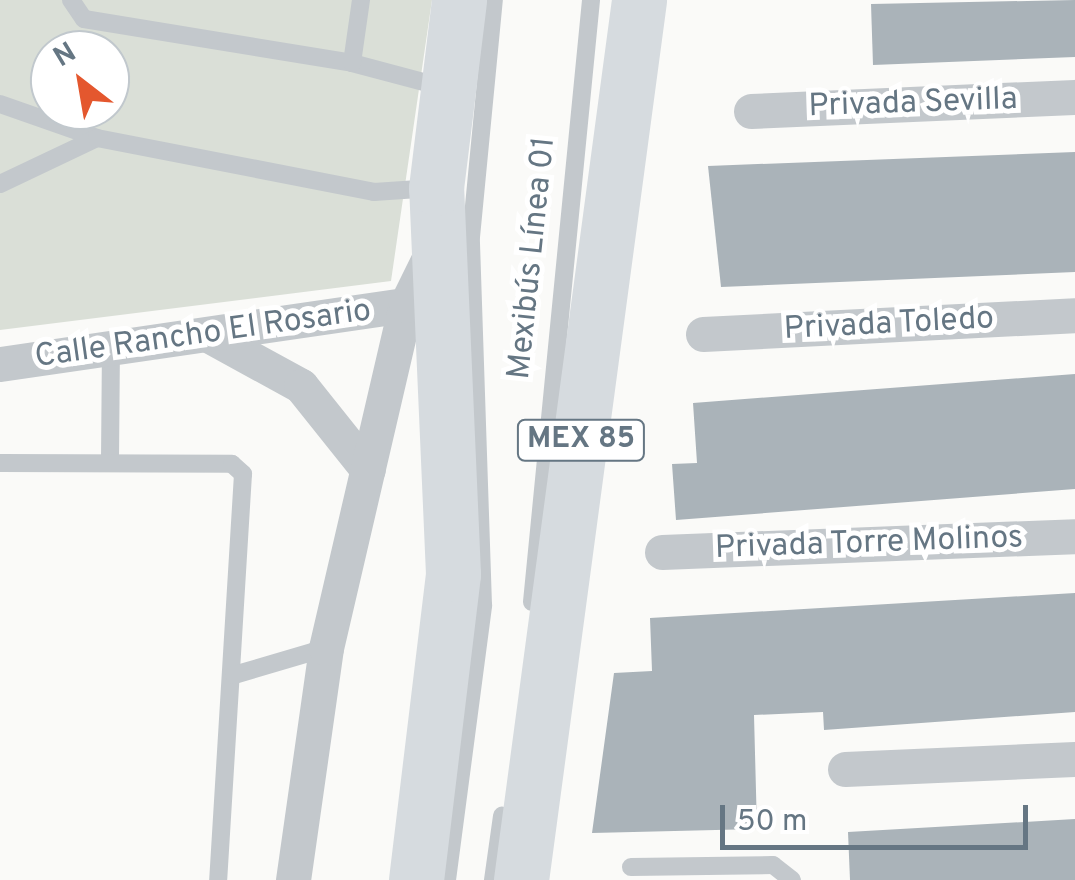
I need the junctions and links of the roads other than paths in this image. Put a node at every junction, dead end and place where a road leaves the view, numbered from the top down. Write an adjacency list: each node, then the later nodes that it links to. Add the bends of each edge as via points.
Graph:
1 (71, 0): 8 (lane, via 84,20)
2 (360, 0): 8 (lane)
3 (460, 0): 9 (main road)
4 (494, 0): 39 (lane, Mexibús Línea 01, via 470,237 483,604)
5 (591, 0): 29 (lane, Mexibús Línea 01)
6 (639, 0): 16 (main road, MEX 85)
7 (665, 0): 16 (main road, via 642,130)
8 (352, 63): 9 (lane)
9 (447, 88): 15 (main road)
10 (1075, 97): 12 (street, Privada Sevilla)
11 (0, 104): 13 (lane)
12 (751, 111)
13 (97, 138): 14 (lane); 15 (lane, via 374,192)
14 (0, 184)
15 (436, 188): 17 (main road)
16 (610, 228): 41 (main road, MEX 85)
17 (437, 242): 18 (street); 38 (main road, via 453,574)
18 (406, 304): 21 (street, Calle Rancho El Rosario); 26 (street)
19 (1075, 315): 20 (street, Privada Toledo)
20 (703, 334)
21 (208, 335): 22 (street, Calle Rancho El Rosario); 26 (street, via 301,386)
22 (111, 350): 23 (street, Calle Rancho El Rosario); 24 (lane)
23 (0, 364)
24 (110, 459): 25 (lane); 31 (lane, via 232,464 243,474)
25 (0, 463)
26 (368, 470): 30 (street)
27 (1075, 536): 28 (street, Privada Torre Molinos)
28 (662, 552)
29 (528, 624)
30 (326, 648): 31 (lane); 37 (street)
31 (234, 675): 36 (lane)
32 (1075, 759): 33 (street)
33 (844, 769)
34 (504, 802): 40 (lane)
35 (631, 867): 42 (lane, via 773,865)
36 (218, 880)
37 (293, 880)
38 (416, 880)
39 (447, 880)
40 (493, 880)
41 (521, 880)
42 (792, 880)

